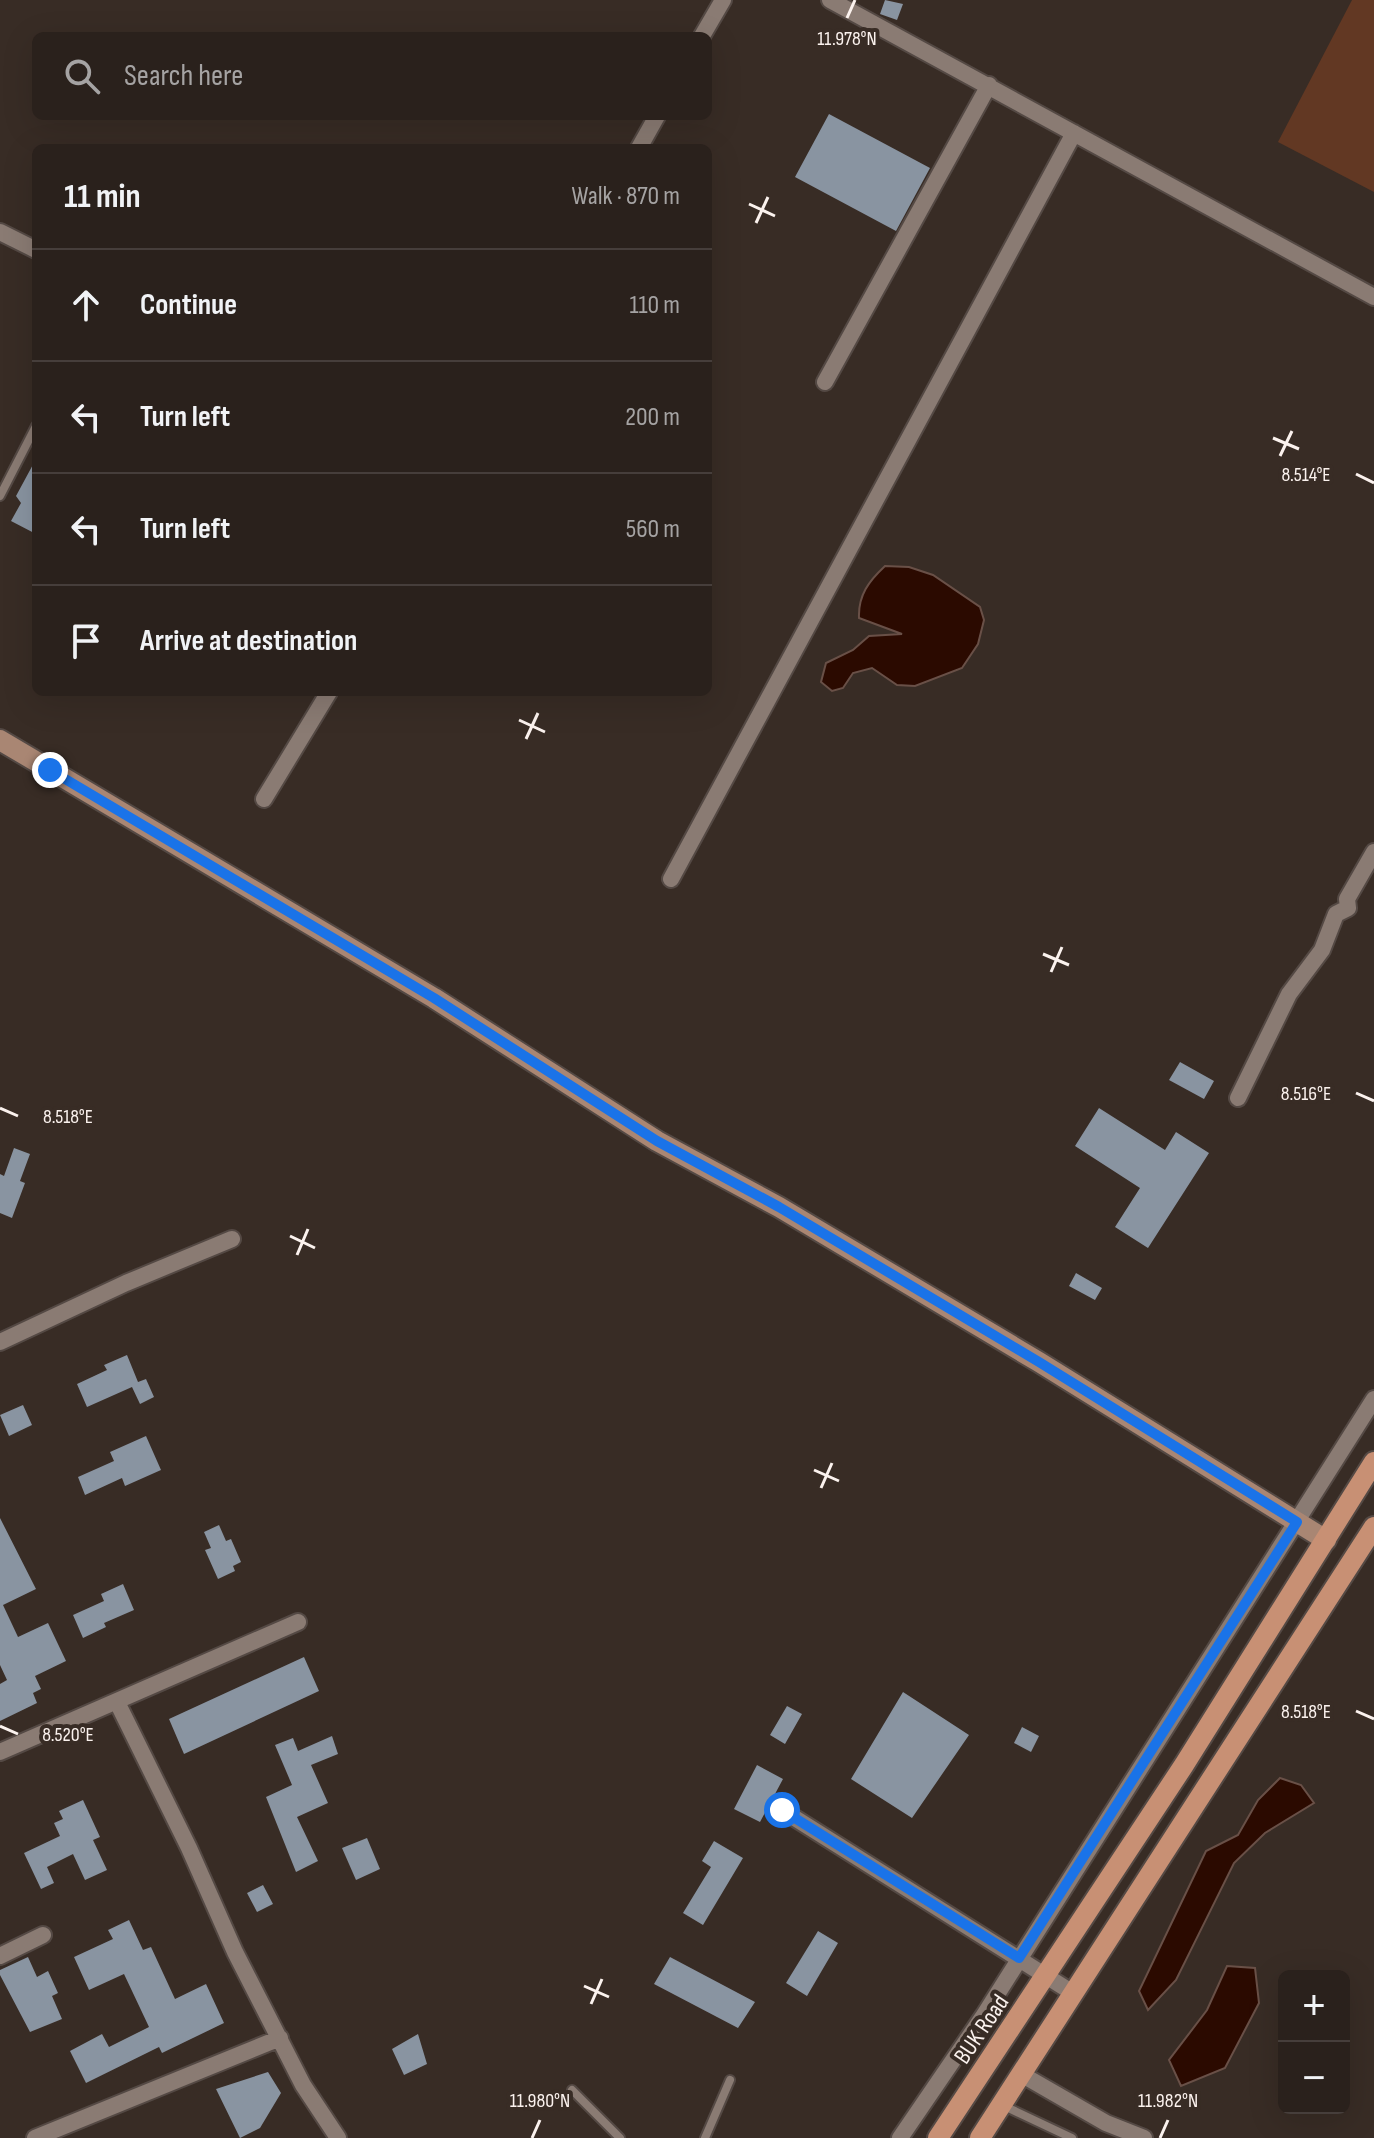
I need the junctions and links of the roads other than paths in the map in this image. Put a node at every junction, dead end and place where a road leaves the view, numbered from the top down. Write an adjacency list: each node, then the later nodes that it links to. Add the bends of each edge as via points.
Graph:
1 (723, 0): 3 (street)
2 (830, 0): 4 (street)
3 (704, 32)
4 (989, 85): 6 (street); 11 (street)
5 (655, 120): 7 (street)
6 (1074, 133): 10 (street); 18 (street)
7 (641, 144)
8 (0, 232): 9 (street)
9 (32, 248)
10 (1374, 297)
11 (825, 382)
12 (32, 434): 13 (lane)
13 (0, 496)
14 (327, 696): 16 (street)
15 (0, 740): 24 (street, via 420,990 657,1141 779,1207)
16 (264, 799)
17 (1374, 852): 19 (street, via 1347,899 1348,908 1336,914 1322,950 1289,994)
18 (671, 879)
19 (1238, 1098)
20 (232, 1239): 21 (street)
21 (0, 1342)
22 (1374, 1399): 24 (street)
23 (1374, 1462): 26 (main road, BUK Road)
24 (1301, 1516): 26 (street); 33 (street)
25 (1374, 1527): 35 (main road)
26 (1329, 1536): 34 (main road, BUK Road)
27 (298, 1622): 28 (street)
28 (117, 1702): 29 (street); 36 (street)
29 (0, 1752)
30 (782, 1810): 33 (street)
31 (43, 1935): 32 (street)
32 (0, 1956)
33 (1019, 1958): 34 (street); 45 (street)
34 (1046, 1978): 35 (street); 46 (main road, BUK Road)
35 (1073, 1993): 37 (main road)
36 (280, 2038): 41 (street); 42 (street)
37 (1021, 2074): 40 (main road); 49 (street, via 1106,2123)
38 (730, 2080): 44 (lane)
39 (572, 2090): 43 (lane)
40 (1002, 2105): 47 (main road); 48 (lane)
41 (35, 2138)
42 (338, 2138)
43 (620, 2138)
44 (705, 2138)
45 (900, 2138)
46 (938, 2138)
47 (980, 2138)
48 (1072, 2138)
49 (1144, 2138)

